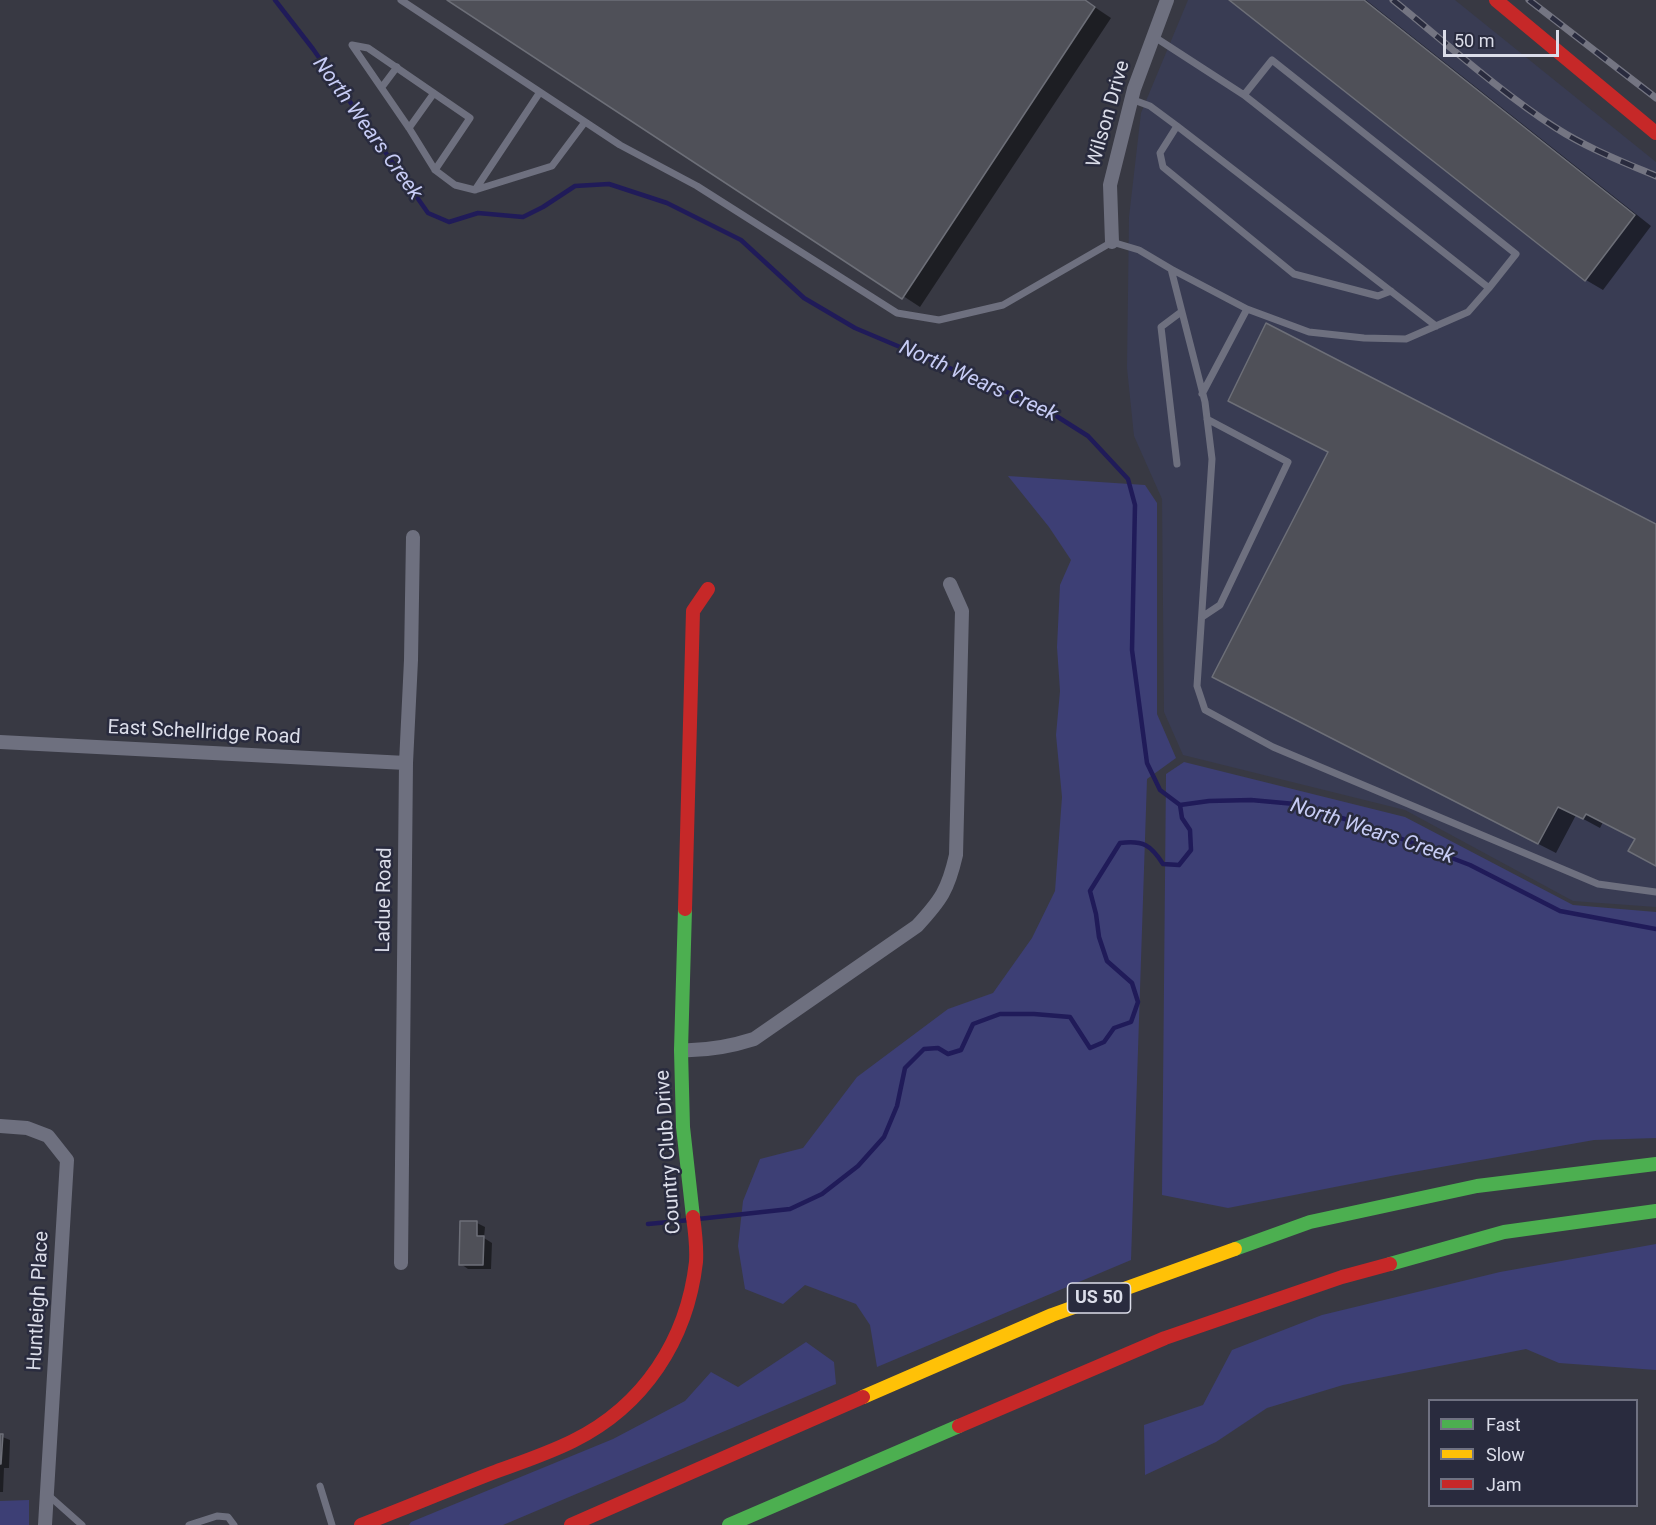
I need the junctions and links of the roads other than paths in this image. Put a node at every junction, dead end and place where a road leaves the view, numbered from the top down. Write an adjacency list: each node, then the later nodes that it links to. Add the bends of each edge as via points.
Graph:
1 (401, 0): 7 (lane)
2 (1167, 0): 4 (street, Wilson Drive)
3 (1496, 0): 14 (main road)
4 (1153, 36): 9 (lane); 10 (street, Wilson Drive)
5 (397, 67): 6 (lane); 6 (lane, via 368,48 352,45); 8 (lane)
6 (382, 87): 13 (lane)
7 (540, 92): 11 (lane); 16 (lane)
8 (434, 93): 13 (lane); 15 (lane, via 470,118)
9 (1244, 95): 19 (lane); 19 (lane, via 1272,60 1516,254)
10 (1131, 99): 12 (lane, via 1149,106); 17 (street, Wilson Drive, via 1110,185)
11 (585, 122): 16 (lane, via 552,166); 17 (lane, via 697,186 897,313 939,320 1003,305)
12 (1177, 126): 20 (lane); 20 (lane, via 1160,153 1162,167 1294,274 1378,296)
13 (409, 128): 15 (lane)
14 (1656, 133)
15 (435, 170): 16 (lane, via 455,185)
16 (475, 190)
17 (1113, 242): 18 (lane, via 1139,250)
18 (1170, 269): 21 (lane); 22 (lane)
19 (1489, 288): 23 (lane, via 1468,312)
20 (1391, 291): 23 (lane)
21 (1247, 309): 23 (lane, via 1309,332 1364,338 1406,339); 24 (lane)
22 (1181, 312): 24 (lane); 26 (lane, via 1161,327)
23 (1436, 326)
24 (1202, 394): 25 (lane)
25 (1207, 419): 30 (lane, via 1212,459); 30 (lane, via 1288,462 1220,605)
26 (1177, 464)
27 (412, 537): 32 (street, Ladue Road)
28 (950, 584): 34 (street, via 962,611 956,855 950,883 917,926 754,1039 708,1051)
29 (708, 589): 34 (main road, Country Club Drive, via 693,611)
30 (1202, 617): 33 (lane, via 1197,686 1205,710 1273,747 1598,884)
31 (0, 742): 32 (street, East Schellridge Road)
32 (406, 763): 38 (street, Ladue Road)
33 (1656, 892)
34 (681, 1050): 46 (main road, Country Club Drive, via 683,1127 696,1260 681,1327 663,1360 643,1388 612,1417 573,1441)
35 (0, 1126): 40 (street, Huntleigh Place, via 27,1128 48,1136 67,1160)
36 (1656, 1164): 47 (main road, US 50, via 1477,1186 1310,1222 1052,1315)
37 (1656, 1211): 48 (main road, via 1504,1232 1342,1277 1165,1338)
38 (401, 1263)
39 (320, 1486): 45 (lane)
40 (47, 1494): 41 (street, Huntleigh Place); 42 (lane)
41 (45, 1525)
42 (82, 1525)
43 (189, 1525): 44 (lane, via 217,1516 228,1517)
44 (234, 1525)
45 (332, 1525)
46 (362, 1525)
47 (571, 1525)
48 (729, 1525)

